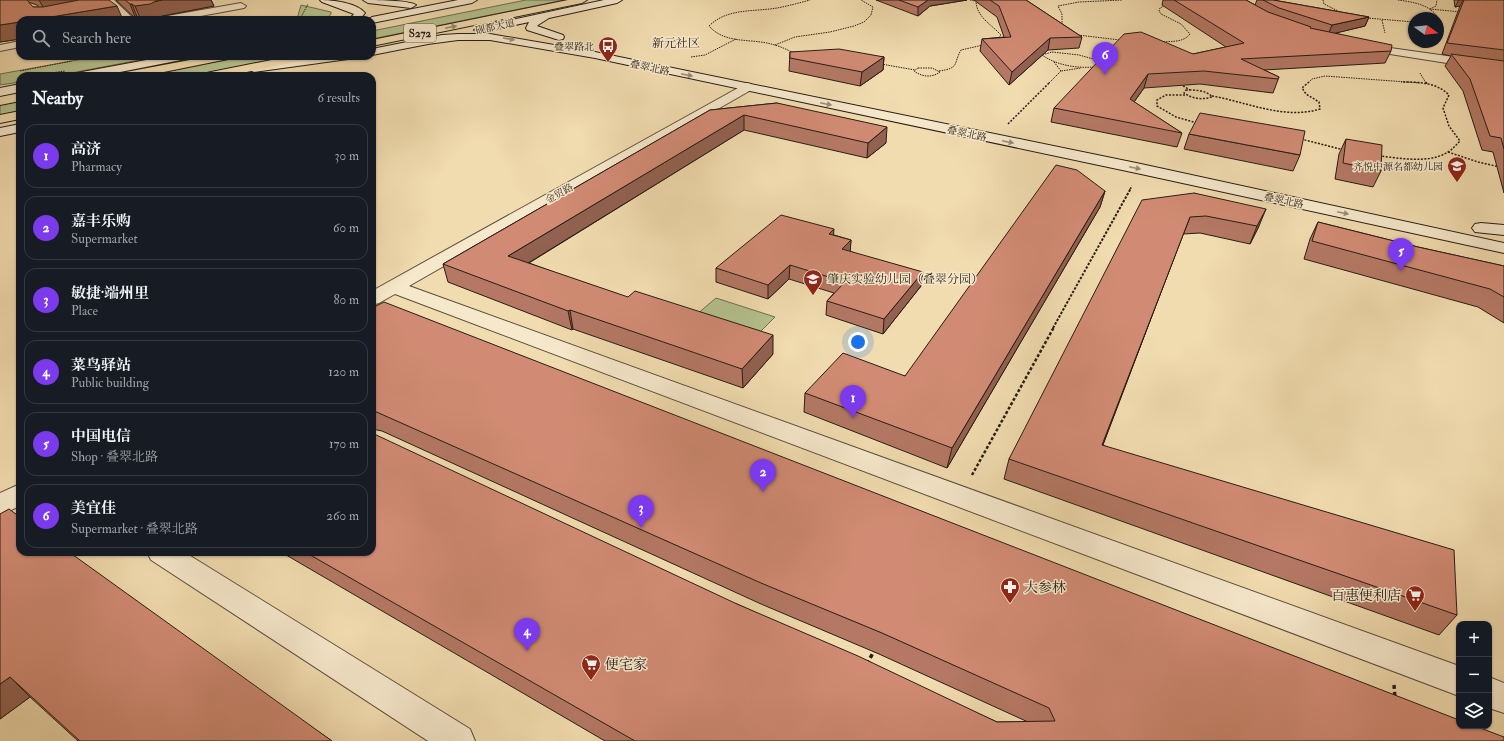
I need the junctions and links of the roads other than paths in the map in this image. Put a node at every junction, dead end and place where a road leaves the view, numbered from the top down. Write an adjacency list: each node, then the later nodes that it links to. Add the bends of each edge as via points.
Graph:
1 (325, 0): 9 (street)
2 (360, 0): 9 (street, via 345,4)
3 (368, 0): 10 (street, via 400,5)
4 (472, 0): 10 (street)
5 (582, 0): 23 (main road, 砚都大道 / S272, one-way to 5)
6 (609, 0): 11 (street)
7 (617, 0): 11 (street, 砚都大道)
8 (111, 3): 14 (street); 15 (street)
9 (337, 3): 17 (street, via 358,11 360,13)
10 (456, 3): 19 (street)
11 (594, 5): 18 (street, 砚都大道)
12 (241, 6): 16 (street)
13 (481, 6): 20 (main road, 砚都大道 / S272)
14 (100, 8)
15 (126, 16)
16 (185, 16)
17 (357, 16)
18 (545, 16): 21 (street, 叠翠北路, via 532,23 532,28); 22 (street, 砚都大道)
19 (376, 19)
20 (376, 27)
21 (564, 39): 24 (street, via 547,39 540,41); 49 (street, 叠翠北路)
22 (428, 40): 24 (street, 叠翠北路, one-way to 24, via 490,37); 28 (street, 砚都大道)
23 (376, 42)
24 (540, 44): 40 (street, 叠翠北路, one-way to 40)
25 (1350, 44): 34 (street)
26 (16, 45): 27 (street)
27 (0, 48)
28 (376, 51)
29 (165, 60): 36 (street)
30 (208, 60): 37 (main road)
31 (289, 60): 35 (main road)
32 (317, 60): 35 (street)
33 (336, 60): 39 (street)
34 (1504, 68)
35 (240, 70): 38 (main road)
36 (103, 72)
37 (146, 72)
38 (230, 72)
39 (281, 72)
40 (747, 87): 50 (street, 叠翠北路, one-way to 50, via 1141,169); 53 (street, 金贸路)
41 (16, 89): 42 (street)
42 (0, 92)
43 (16, 98): 44 (main road)
44 (0, 101)
45 (16, 116): 46 (main road)
46 (0, 120)
47 (16, 129): 48 (street)
48 (0, 132)
49 (1388, 209)
50 (1477, 232): 51 (street, 叠翠北路); 52 (street)
51 (1504, 232)
52 (1504, 249)
53 (382, 293): 57 (street, via 960,496)
54 (16, 496): 55 (street)
55 (0, 505)
56 (167, 556): 60 (street)
57 (1456, 680)
58 (1492, 693): 59 (street)
59 (1504, 698)
60 (458, 741)

